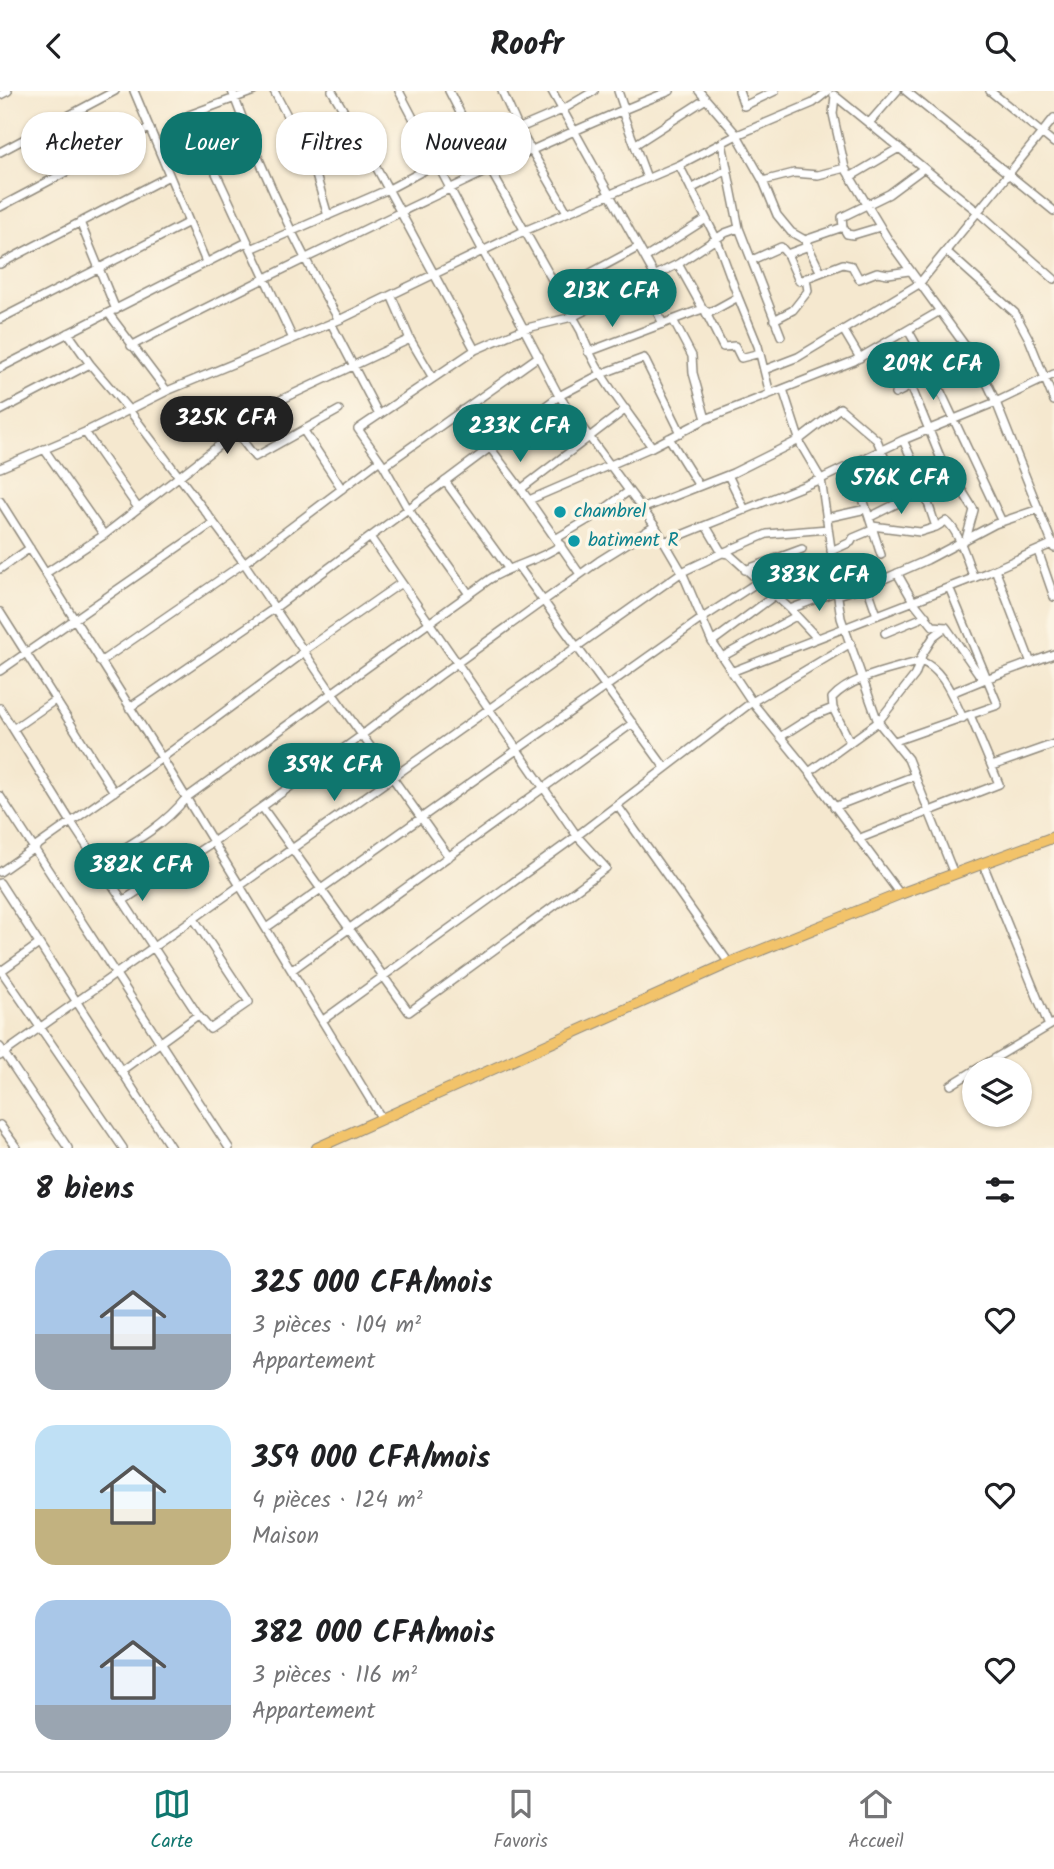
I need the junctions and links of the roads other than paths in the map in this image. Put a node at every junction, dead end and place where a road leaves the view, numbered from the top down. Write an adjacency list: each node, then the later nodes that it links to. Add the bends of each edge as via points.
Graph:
1 (8, 91): 21 (street)
2 (115, 91): 43 (street)
3 (134, 91): 34 (street)
4 (254, 91): 22 (street)
5 (274, 91): 26 (street)
6 (332, 91): 27 (street)
7 (399, 91): 28 (street)
8 (449, 91): 29 (street)
9 (502, 91): 30 (street)
10 (552, 91): 24 (street)
11 (594, 91): 24 (street)
12 (618, 91): 25 (street)
13 (670, 91): 25 (street)
14 (699, 91): 23 (street)
15 (739, 91): 16 (street, via 744,106)
16 (775, 91)
17 (897, 91): 32 (street)
18 (906, 91): 48 (street)
19 (990, 91): 36 (street)
20 (831, 93): 32 (street); 37 (street); 46 (street)
21 (0, 95)
22 (233, 95): 77 (street); 80 (street, via 189,115)
23 (706, 99): 37 (street); 40 (street)
24 (562, 110): 33 (street); 35 (street)
25 (623, 110): 35 (street); 40 (street)
26 (285, 112)
27 (344, 112)
28 (410, 112)
29 (460, 112)
30 (511, 112)
31 (1054, 118): 36 (street)
32 (869, 123): 41 (street)
33 (531, 124)
34 (149, 128): 55 (street); 64 (street)
35 (574, 131): 42 (street); 62 (street)
36 (1042, 132): 39 (street); 48 (street)
37 (737, 135): 38 (street); 58 (street)
38 (722, 143): 44 (street); 47 (street)
39 (1054, 143)
40 (636, 144): 57 (street)
41 (899, 148): 45 (street); 56 (street)
42 (532, 151): 67 (street)
43 (0, 152)
44 (679, 165): 57 (street); 61 (street)
45 (924, 167): 63 (street, via 889,194); 68 (street)
46 (845, 168): 56 (street); 58 (street)
47 (727, 170): 61 (street); 75 (street)
48 (1009, 173): 65 (street); 68 (street)
49 (316, 175): 69 (street)
50 (380, 175): 59 (street)
51 (415, 175): 59 (street)
52 (442, 175): 60 (street)
53 (478, 175): 60 (street)
54 (493, 175): 76 (street)
55 (169, 176): 71 (street); 72 (street)
56 (850, 177): 63 (street)
57 (647, 178): 62 (street)
58 (763, 181): 79 (street, via 777,215)
59 (388, 189): 66 (street); 69 (street)
60 (450, 189): 66 (street); 82 (street)
61 (691, 189): 70 (street)
62 (609, 193): 67 (street); 81 (street)
63 (865, 205): 73 (street, via 842,217); 74 (street)
64 (0, 207)
65 (1054, 211)
66 (401, 212): 85 (street); 94 (street)
67 (566, 212): 76 (street)
68 (978, 212): 83 (street); 98 (street)
69 (328, 216): 77 (street)
70 (706, 219): 78 (street); 86 (street)
71 (80, 222): 89 (street); 91 (street)
72 (189, 222): 88 (street); 91 (street)
73 (843, 227): 74 (street, via 853,235); 79 (street)
74 (880, 227): 93 (street)
75 (739, 228): 78 (street); 87 (street)
76 (524, 230): 82 (street); 101 (street)
77 (291, 231): 80 (street); 85 (street)
78 (717, 240): 90 (street); 103 (street)
79 (807, 243): 84 (street); 92 (street)
80 (249, 245): 88 (street); 96 (street)
81 (639, 247): 86 (street); 101 (street)
82 (482, 251): 94 (street); 114 (street)
83 (946, 251): 100 (street); 135 (street, via 1014,313)
84 (787, 254): 87 (street, via 781,247); 97 (street, via 799,281)
85 (303, 258): 96 (street); 109 (street)
86 (645, 258): 95 (street)
87 (752, 260): 111 (street)
88 (206, 263): 106 (street)
89 (0, 264)
90 (678, 264): 95 (street); 104 (street)
91 (100, 268): 106 (street); 108 (street)
92 (820, 271): 93 (street, via 848,264 859,279 877,272); 97 (street)
93 (909, 271): 100 (street)
94 (435, 275): 102 (street); 122 (street)
95 (655, 276): 99 (street)
96 (264, 278): 119 (street); 121 (street)
97 (806, 278): 111 (street, via 808,291 793,310)
98 (1054, 278)
99 (642, 282): 107 (street); 113 (street)
100 (919, 284): 105 (street); 116 (street)
101 (557, 291): 107 (street)
102 (391, 295): 109 (street); 120 (street)
103 (738, 297): 104 (street); 124 (street)
104 (705, 311): 110 (street); 124 (street, via 723,347 735,346 741,358)
105 (940, 311): 115 (street); 143 (street, via 977,362)
106 (113, 312): 117 (street); 121 (street)
107 (572, 317): 114 (street); 123 (street)
108 (0, 319)
109 (339, 320): 112 (street)
110 (673, 320): 113 (street); 150 (street, via 692,356)
111 (774, 320): 118 (street)
112 (331, 323): 119 (street); 128 (street)
113 (663, 324): 123 (street)
114 (523, 329): 122 (street); 125 (street)
115 (908, 330): 126 (street); 131 (street)
116 (844, 331): 126 (street); 130 (street)
117 (68, 333): 127 (street); 129 (street)
118 (781, 336)
119 (293, 339): 138 (street)
120 (410, 339): 128 (street); 134 (street)
121 (131, 346): 138 (street)
122 (475, 349): 134 (street)
123 (588, 352): 132 (street)
124 (760, 353): 130 (street)
125 (539, 356): 141 (street); 146 (street)
126 (860, 358): 137 (street)
127 (90, 364): 144 (street); 147 (street)
128 (353, 366): 149 (street); 155 (street, via 272,404)
129 (0, 368)
130 (764, 370): 139 (street)
131 (932, 373): 136 (street); 151 (street)
132 (601, 374): 141 (street); 145 (street); 156 (street, via 644,358)
133 (1054, 375): 135 (street)
134 (433, 378): 149 (street)
135 (1045, 379): 142 (street); 143 (street)
136 (911, 386): 140 (street); 152 (street)
137 (783, 389): 139 (street); 159 (street)
138 (167, 391): 144 (street)
139 (770, 394): 150 (street)
140 (895, 394)
141 (559, 396): 157 (street); 163 (street)
142 (1054, 401)
143 (996, 402): 151 (street); 185 (street)
144 (130, 409): 154 (street); 170 (street)
145 (626, 409): 157 (street); 161 (street)
146 (462, 410): 163 (street); 165 (street)
147 (0, 411)
148 (340, 411): 153 (street)
149 (379, 415): 165 (street, via 358,429)
150 (706, 419): 156 (street)
151 (953, 419): 152 (street); 189 (street)
152 (929, 429): 160 (street); 198 (street, via 943,464 942,474 952,491 964,492 974,510)
153 (304, 431): 155 (street, via 255,457); 175 (street)
154 (85, 432): 162 (street); 181 (street)
155 (236, 432): 170 (street)
156 (681, 433): 158 (street)
157 (589, 436): 167 (street); 176 (street)
158 (669, 438): 161 (street); 174 (street)
159 (799, 440): 164 (street, via 840,408 877,440); 169 (street); 172 (street)
160 (903, 440): 164 (street); 178 (street)
161 (652, 447): 167 (street)
162 (44, 449): 168 (street); 196 (street)
163 (491, 449): 173 (street); 176 (street)
164 (883, 451): 166 (street); 171 (street)
165 (382, 463): 175 (street); 183 (street)
166 (852, 464): 172 (street); 184 (street)
167 (609, 465): 177 (street); 179 (street)
168 (0, 468)
169 (728, 475): 174 (street); 186 (street)
170 (178, 476): 181 (street); 190 (street)
171 (893, 478)
172 (821, 479): 186 (street); 188 (street)
173 (445, 481): 183 (street); 210 (street)
174 (699, 487): 182 (street)
175 (342, 489): 208 (street)
176 (521, 489): 179 (street)
177 (629, 491): 182 (street); 199 (street)
178 (922, 491): 187 (street); 193 (street)
179 (529, 500): 199 (street)
180 (0, 501): 202 (street)
181 (138, 508): 196 (street)
182 (643, 508): 191 (street)
183 (408, 509): 197 (street); 224 (street)
184 (866, 509): 187 (street); 188 (street)
185 (1039, 509): 189 (street); 201 (street)
186 (745, 510): 192 (street)
187 (870, 517): 194 (street)
188 (826, 518): 195 (street)
189 (1002, 522): 198 (street)
190 (213, 523): 208 (street); 236 (street)
191 (655, 526): 200 (street); 217 (street)
192 (705, 526): 200 (street); 206 (street)
193 (936, 527): 194 (street, via 920,532); 198 (street, via 949,522)
194 (872, 528): 204 (street); 207 (street)
195 (828, 529): 204 (street); 206 (street, via 767,534)
196 (104, 535): 215 (street)
197 (370, 537): 220 (street); 229 (street)
198 (963, 541): 216 (street); 218 (street)
199 (559, 542): 209 (street, via 550,553); 217 (street)
200 (664, 542): 214 (street)
201 (1053, 545): 205 (street)
202 (30, 548): 211 (street); 215 (street)
203 (802, 549): 213 (street)
204 (831, 551): 223 (street)
205 (1038, 551): 212 (street); 226 (street)
206 (722, 553): 213 (street); 214 (street)
207 (881, 555)
208 (244, 563): 229 (street); 250 (street)
209 (518, 566): 210 (street); 227 (street)
210 (508, 568): 224 (street)
211 (0, 569)
212 (995, 569): 218 (street); 252 (street)
213 (745, 570): 219 (street)
214 (682, 572): 235 (street); 244 (street)
215 (46, 573): 236 (street)
216 (897, 573): 221 (street); 228 (street)
217 (580, 574): 227 (street)
218 (974, 578): 222 (street)
219 (758, 582): 225 (street); 235 (street)
220 (401, 583): 237 (street); 245 (street)
221 (867, 586): 223 (street); 232 (street)
222 (949, 587): 228 (street); 255 (street)
223 (837, 593): 230 (street); 239 (street)
224 (469, 594): 237 (street)
225 (774, 596): 230 (street); 242 (street)
226 (1054, 597)
227 (544, 601): 244 (street); 251 (street)
228 (913, 601): 232 (street); 234 (street)
229 (275, 608): 245 (street); 263 (street)
230 (790, 609): 233 (street)
231 (0, 612): 246 (street)
232 (877, 615): 239 (street)
233 (796, 616): 241 (street); 248 (street)
234 (926, 616): 238 (street, via 933,626); 240 (street)
235 (701, 619): 242 (street); 257 (street)
236 (74, 620): 246 (street); 250 (street)
237 (428, 624): 251 (street); 258 (street)
238 (946, 627): 249 (street, via 934,636); 255 (street)
239 (845, 628): 241 (street); 243 (street)
240 (885, 633)
241 (817, 638): 254 (street)
242 (712, 642): 248 (street)
243 (851, 643): 256 (street); 261 (street)
244 (577, 646): 257 (street); 264 (street)
245 (303, 651): 258 (street); 276 (street)
246 (26, 653): 253 (street); 260 (street)
247 (1054, 654): 252 (street)
248 (722, 657): 254 (street)
249 (920, 661): 256 (street); 259 (street, via 937,671); 267 (street, via 915,675)
250 (100, 662): 263 (street)
251 (456, 663): 264 (street); 270 (street)
252 (1031, 663): 255 (street)
253 (0, 671)
254 (731, 672): 261 (street)
255 (986, 679): 259 (street); 266 (street, via 998,705)
256 (863, 680): 265 (street, via 840,690 832,698); 267 (street)
257 (607, 686): 268 (street); 275 (street)
258 (332, 693): 270 (street); 285 (street)
259 (951, 693): 266 (street)
260 (55, 700): 269 (street); 283 (street)
261 (752, 702): 271 (street); 278 (street)
262 (0, 708): 269 (street)
263 (129, 708): 276 (street)
264 (488, 708): 275 (street); 281 (street)
265 (834, 708): 271 (street); 273 (street)
266 (967, 716): 272 (street); 277 (street)
267 (878, 722): 272 (street); 273 (street)
268 (633, 723): 278 (street); 282 (street)
269 (13, 729): 291 (street)
270 (362, 735): 281 (street); 287 (street)
271 (780, 737): 279 (street)
272 (895, 741): 280 (street)
273 (850, 742): 279 (street)
274 (1054, 744): 277 (street)
275 (518, 749): 282 (street); 290 (street)
276 (162, 758): 283 (street); 285 (street)
277 (992, 766): 289 (street, via 999,784)
278 (665, 768): 286 (street)
279 (808, 772): 288 (street)
280 (914, 776): 288 (street); 289 (street)
281 (394, 777): 290 (street); 297 (street)
282 (544, 788): 292 (street); 298 (street)
283 (114, 792): 291 (street)
284 (0, 796): 296 (street)
285 (186, 798): 295 (street); 299 (street, via 141,838)
286 (617, 805): 292 (street); 313 (street)
287 (262, 807): 295 (street); 297 (street)
288 (834, 807): 293 (street)
289 (928, 812): 293 (street); 302 (street)
290 (422, 817): 298 (street); 305 (street)
291 (71, 822): 296 (street); 299 (street)
292 (577, 836): 317 (street); 317 (street, via 606,868 410,1012)
293 (858, 839): 306 (street)
294 (1053, 839): 300 (main road)
295 (213, 842): 304 (street); 307 (street)
296 (34, 848): 301 (street); 316 (street)
297 (293, 850): 304 (street); 305 (street)
298 (449, 857): 310 (street)
299 (99, 863): 307 (street)
300 (983, 863): 302 (main road); 321 (street)
301 (0, 872)
302 (954, 874): 306 (main road)
303 (0, 883): 311 (street)
304 (241, 886): 308 (street); 309 (street)
305 (320, 890): 309 (street); 310 (street)
306 (900, 894): 313 (main road)
307 (124, 900): 312 (street)
308 (194, 919): 312 (street); 319 (street, via 249,1002 210,1029)
309 (266, 928): 315 (street)
310 (350, 929): 315 (street); 317 (street)
311 (39, 944): 314 (street); 318 (street)
312 (153, 946): 316 (street); 319 (street)
313 (729, 963): 329 (main road)
314 (0, 970): 322 (street)
315 (292, 970): 320 (street)
316 (115, 973): 318 (street); 323 (street)
317 (384, 976): 320 (street)
318 (75, 1001): 322 (street); 326 (street)
319 (198, 1015): 323 (street)
320 (323, 1020): 329 (street)
321 (1051, 1025): 325 (street)
322 (40, 1026): 324 (street); 333 (street)
323 (161, 1043): 326 (street); 335 (street)
324 (1, 1052): 332 (street)
325 (998, 1057)
326 (121, 1071): 334 (street)
327 (962, 1078): 328 (street)
328 (951, 1085)
329 (382, 1119): 336 (main road)
330 (0, 1125): 331 (street)
331 (18, 1148)
332 (68, 1148)
333 (123, 1148)
334 (171, 1148)
335 (229, 1148)
336 (317, 1148)

